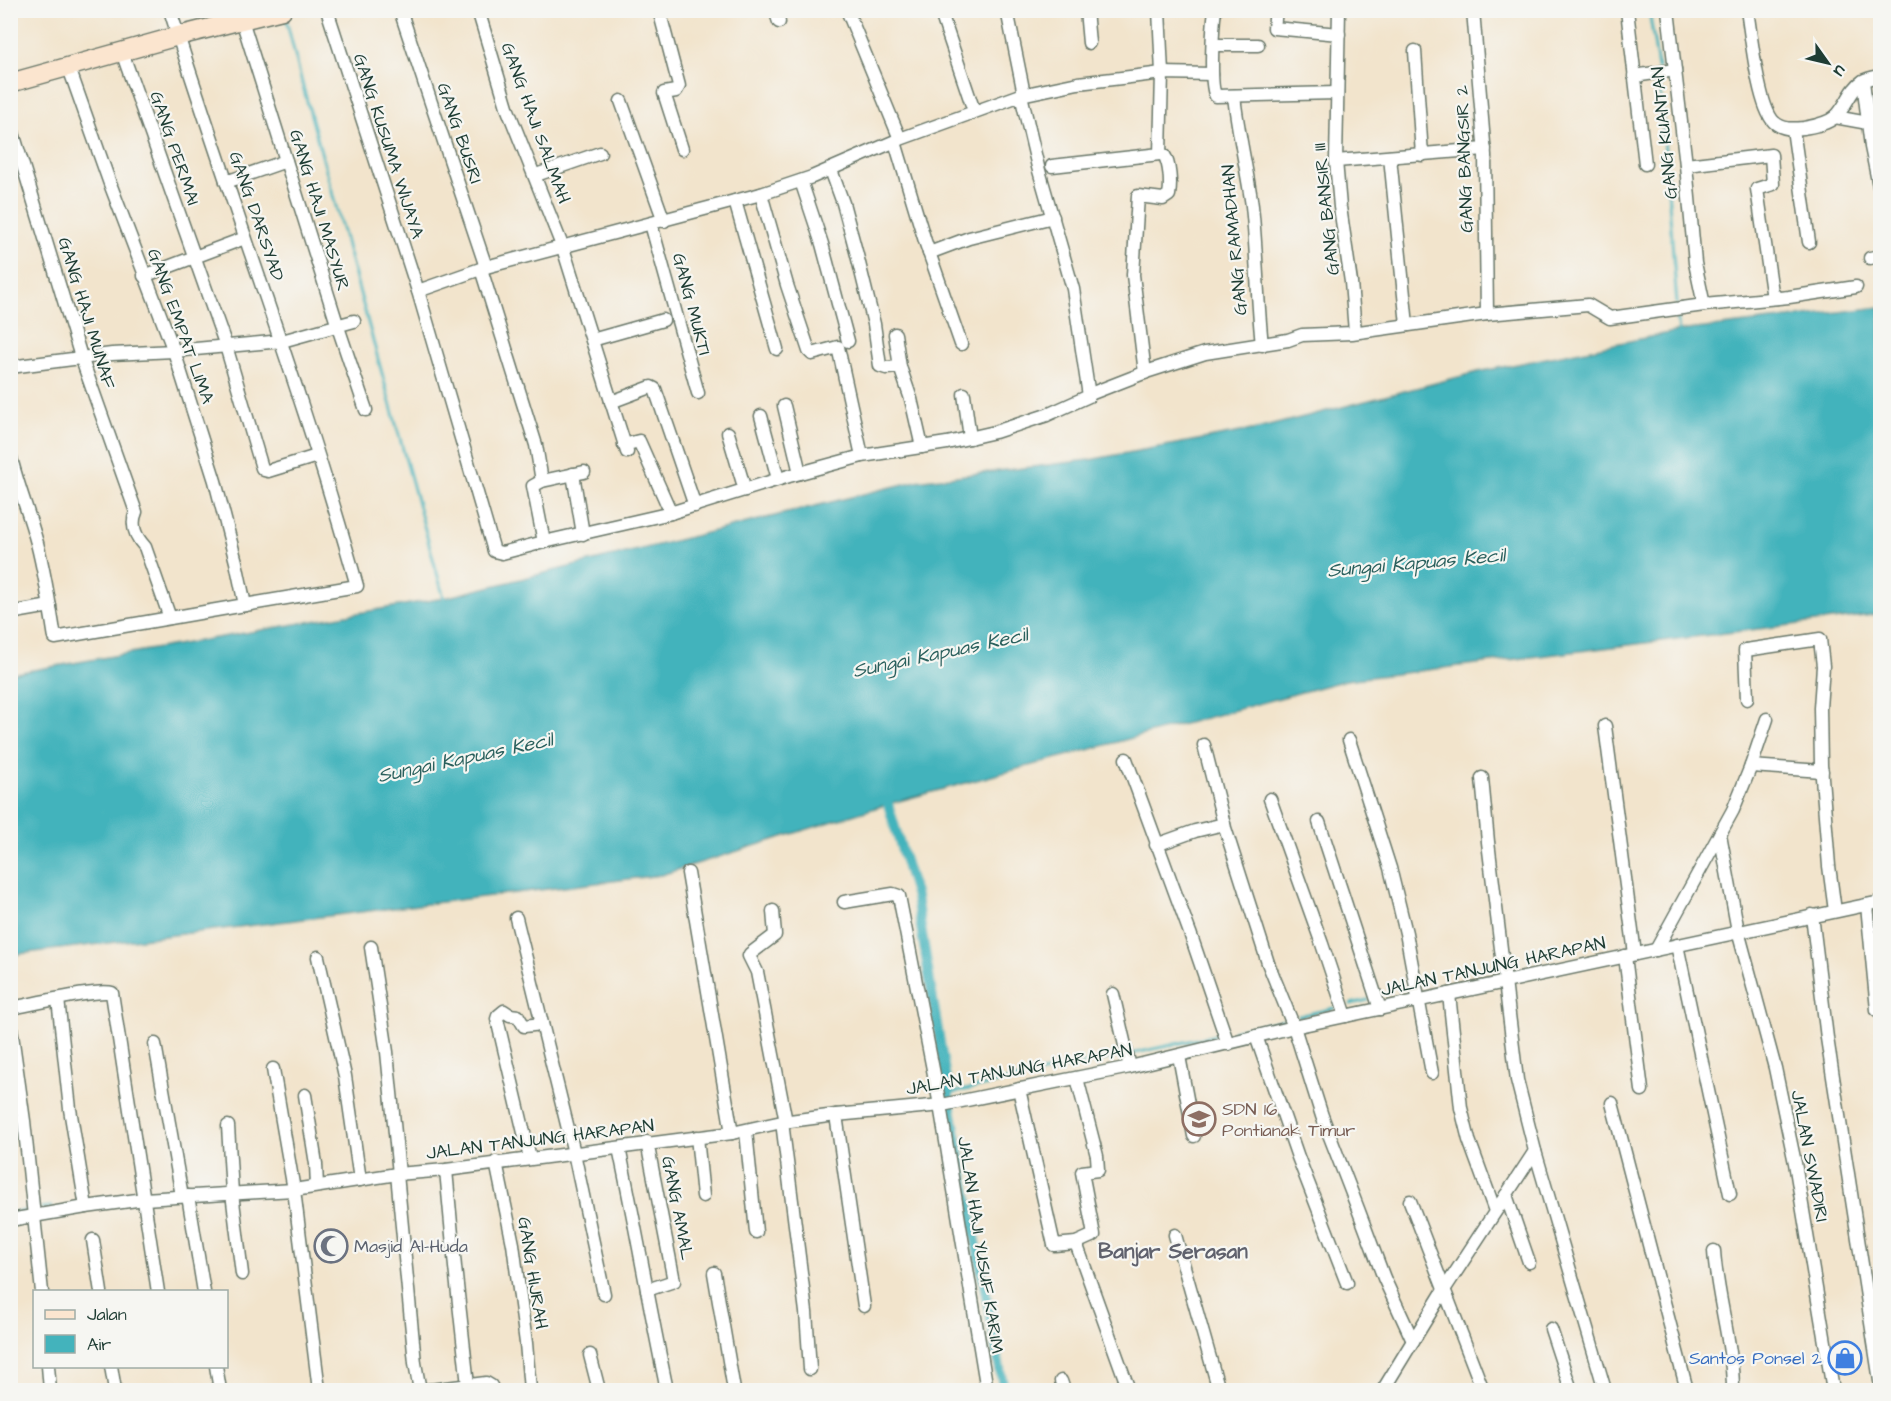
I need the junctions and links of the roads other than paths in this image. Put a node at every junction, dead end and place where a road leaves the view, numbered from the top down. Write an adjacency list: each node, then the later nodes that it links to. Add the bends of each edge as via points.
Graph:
1 (170, 10): 21 (street, GANG DARSYAD)
2 (327, 10): 74 (street, GANG KUSUMA WIJAYA)
3 (400, 10): 71 (street, GANG BUSRI)
4 (478, 10): 58 (street, GANG HAJI SALMAH, via 508,110)
5 (659, 10): 46 (street, via 679,86 676,91 664,93)
6 (847, 10): 44 (street)
7 (940, 10): 39 (street)
8 (1007, 10): 36 (street)
9 (1086, 10): 22 (street)
10 (1159, 10): 29 (street)
11 (1215, 10): 23 (street)
12 (1276, 10): 20 (street, via 1274,28)
13 (1339, 10): 20 (street, GANG BANSIR III)
14 (1473, 10): 47 (street, GANG BANGSIR 2)
15 (1627, 10): 31 (street)
16 (1668, 10): 28 (street, GANG KUANTAN)
17 (1747, 10): 43 (street, via 1768,113 1778,124)
18 (277, 12): 19 (main road)
19 (242, 20): 21 (main road); 52 (street, GANG HAJI MASYUR)
20 (1339, 34): 35 (street, GANG BANSIR III)
21 (178, 36): 26 (main road); 60 (street, GANG DARSYAD)
22 (1089, 43)
23 (1214, 45): 24 (street); 30 (street)
24 (1258, 45)
25 (1415, 51): 50 (street)
26 (122, 52): 27 (main road); 70 (street, GANG PERMAI)
27 (69, 68): 34 (main road); 72 (street, GANG EMPAT LIMA)
28 (1670, 71): 31 (street); 55 (street, GANG KUANTAN)
29 (1162, 73): 30 (street); 36 (street); 49 (street)
30 (1212, 74): 37 (street, via 1214,95)
31 (1637, 76): 54 (street)
32 (1881, 76): 33 (street)
33 (1863, 81): 40 (street); 42 (street)
34 (10, 83)
35 (1337, 93): 37 (street); 53 (street, GANG BANSIR III)
36 (1023, 94): 39 (street); 64 (street)
37 (1234, 96): 88 (street, GANG RAMADHAN, via 1252,207)
38 (621, 101): 65 (street, GANG MUKTI)
39 (974, 111): 44 (street)
40 (1835, 117): 42 (street); 43 (street)
41 (10, 123): 92 (street, GANG HAJI MUNAF)
42 (1868, 123): 45 (street)
43 (1793, 129): 67 (street)
44 (898, 141): 57 (street); 69 (street)
45 (1876, 146): 61 (street)
46 (682, 149)
47 (1485, 149): 50 (street); 77 (street, GANG BANGSIR 2)
48 (600, 153): 58 (street)
49 (1160, 154): 56 (street); 95 (street, via 1167,158 1168,195 1163,199 1138,195 1133,275)
50 (1422, 154): 51 (street)
51 (1390, 157): 53 (street); 80 (street)
52 (286, 161): 60 (street); 81 (street, GANG HAJI MASYUR)
53 (1336, 161): 82 (street, GANG BANSIR III)
54 (1645, 164)
55 (1686, 165): 75 (street, via 1770,155 1773,184 1757,189 1772,292); 76 (street, GANG KUANTAN, via 1694,251)
56 (1052, 166)
57 (831, 170): 59 (street); 94 (street, via 857,255 880,366)
58 (536, 175): 68 (street, GANG HAJI SALMAH)
59 (801, 181): 62 (street); 86 (street)
60 (226, 182): 66 (street, GANG DARSYAD)
61 (1881, 191)
62 (761, 194): 63 (street); 108 (street, via 809,351 812,354 838,347)
63 (735, 201): 65 (street); 90 (street)
64 (1053, 217): 69 (street, via 969,238); 98 (street, via 1073,289)
65 (658, 222): 68 (street); 96 (street, GANG MUKTI)
66 (245, 238): 70 (street); 85 (street, GANG DARSYAD)
67 (1809, 242)
68 (563, 248): 71 (street); 84 (street, GANG HAJI SALMAH)
69 (929, 253): 87 (street)
70 (194, 256): 72 (street); 89 (street, GANG PERMAI)
71 (483, 268): 74 (street); 111 (street, GANG BUSRI, via 536,445)
72 (144, 276): 91 (street, GANG EMPAT LIMA)
73 (1856, 287): 75 (street)
74 (418, 291): 116 (street, GANG KUSUMA WIJAYA, via 494,551 502,553)
75 (1777, 298): 76 (street)
76 (1704, 305): 77 (street, via 1610,318 1588,305)
77 (1486, 310): 80 (street)
78 (663, 320): 84 (street)
79 (354, 321): 81 (street)
80 (1407, 325): 82 (street)
81 (338, 327): 85 (street); 101 (street, GANG HAJI MASYUR)
82 (1355, 332): 88 (street, via 1302,335)
83 (895, 334): 94 (street)
84 (592, 340): 99 (street, GANG HAJI SALMAH)
85 (282, 341): 89 (street); 107 (street, GANG DARSYAD)
86 (848, 341)
87 (961, 344)
88 (1262, 345): 95 (street, via 1205,353)
89 (226, 346): 91 (street); 107 (street, GANG PERMAI, via 263,469 268,471)
90 (777, 349)
91 (174, 351): 92 (street); 117 (street, GANG EMPAT LIMA, via 215,481)
92 (81, 357): 93 (street); 120 (street, GANG HAJI MUNAF, via 136,512 132,525 145,547)
93 (10, 367)
94 (900, 367): 105 (street, via 906,401)
95 (1144, 373): 98 (street)
96 (698, 393)
97 (964, 394): 104 (street)
98 (1090, 394): 104 (street, via 1047,415)
99 (611, 402): 113 (street, via 651,387 655,389); 114 (street, GANG HAJI SALMAH, via 625,449 639,441)
100 (784, 406): 109 (street)
101 (366, 410)
102 (761, 416): 110 (street)
103 (728, 433): 112 (street)
104 (970, 438): 105 (street)
105 (922, 447): 108 (street)
106 (10, 454): 118 (street, via 36,540)
107 (317, 456): 117 (street, GANG DARSYAD, via 357,586)
108 (862, 456): 109 (street)
109 (800, 473): 110 (street)
110 (778, 479): 112 (street)
111 (542, 482): 115 (street, via 578,473); 116 (street, via 532,489)
112 (745, 490): 113 (street)
113 (695, 506): 114 (street)
114 (671, 513): 115 (street)
115 (584, 534): 116 (street)
116 (544, 542)
117 (244, 603): 120 (street)
118 (50, 606): 119 (street); 120 (street, via 56,638)
119 (10, 613)
120 (170, 618)
121 (1747, 699): 128 (street, via 1746,650 1820,639)
122 (1767, 719): 127 (street)
123 (1605, 726): 147 (street)
124 (1349, 740): 153 (street, via 1390,868)
125 (1204, 745): 132 (street)
126 (1126, 759): 134 (street)
127 (1751, 766): 128 (street); 133 (street)
128 (1822, 771): 139 (street)
129 (1482, 778): 149 (street)
130 (1269, 799): 157 (street)
131 (1319, 822): 155 (street)
132 (1224, 824): 134 (street); 160 (street, via 1268,963)
133 (1720, 834): 143 (street, JALAN SWADIRI); 146 (street)
134 (1156, 845): 163 (street)
135 (688, 873): 178 (street)
136 (844, 902): 173 (street, JALAN HAJI YUSUF KARIM, via 899,896)
137 (1881, 902): 138 (street, JALAN TANJUNG HARAPAN)
138 (1867, 905): 139 (street, JALAN TANJUNG HARAPAN); 156 (street)
139 (1835, 911): 141 (street, JALAN TANJUNG HARAPAN)
140 (773, 912): 175 (street, via 775,935 749,956 757,972)
141 (1812, 915): 143 (street, JALAN TANJUNG HARAPAN); 227 (street, via 1827,1038)
142 (516, 918): 159 (street)
143 (1738, 932): 144 (street, JALAN TANJUNG HARAPAN); 248 (street, JALAN SWADIRI, via 1775,1068 1795,1163)
144 (1677, 945): 146 (street, JALAN TANJUNG HARAPAN); 193 (street)
145 (371, 947): 188 (street, via 387,1052)
146 (1656, 950): 147 (street, JALAN TANJUNG HARAPAN)
147 (1630, 955): 149 (street, JALAN TANJUNG HARAPAN); 170 (street)
148 (318, 957): 189 (street, via 345,1076)
149 (1506, 982): 151 (street, JALAN TANJUNG HARAPAN); 183 (street, via 1517,1080)
150 (1113, 994): 165 (street)
151 (1449, 994): 153 (street, JALAN TANJUNG HARAPAN); 200 (street, via 1461,1108 1476,1162)
152 (58, 999): 154 (street); 197 (street, via 111,992); 199 (street)
153 (1420, 1001): 155 (street, JALAN TANJUNG HARAPAN); 167 (street)
154 (10, 1008)
155 (1380, 1009): 157 (street, JALAN TANJUNG HARAPAN)
156 (1876, 1010)
157 (1346, 1016): 160 (street, JALAN TANJUNG HARAPAN)
158 (10, 1020): 201 (street)
159 (542, 1024): 184 (street); 185 (street, via 524,1026 518,1016 504,1011 497,1019)
160 (1294, 1027): 161 (street, JALAN TANJUNG HARAPAN); 221 (street, via 1322,1116 1384,1278)
161 (1256, 1036): 163 (street, JALAN TANJUNG HARAPAN); 211 (street)
162 (155, 1044): 195 (street)
163 (1228, 1044): 164 (street, JALAN TANJUNG HARAPAN)
164 (1179, 1056): 165 (street, JALAN TANJUNG HARAPAN); 179 (street)
165 (1130, 1067): 168 (street, JALAN TANJUNG HARAPAN)
166 (273, 1069): 191 (street)
167 (1432, 1073)
168 (1077, 1078): 169 (street, JALAN TANJUNG HARAPAN); 206 (street, via 1098,1170 1082,1172 1094,1235)
169 (1019, 1089): 173 (street, JALAN TANJUNG HARAPAN); 206 (street, via 1054,1245)
170 (1642, 1090)
171 (305, 1095): 190 (street)
172 (1612, 1103): 246 (street)
173 (941, 1105): 174 (street, JALAN TANJUNG HARAPAN); 239 (street, JALAN HAJI YUSUF KARIM)
174 (836, 1115): 175 (street, JALAN TANJUNG HARAPAN); 219 (street)
175 (784, 1122): 177 (street, JALAN TANJUNG HARAPAN); 226 (street)
176 (228, 1126): 192 (street)
177 (746, 1131): 178 (street, JALAN TANJUNG HARAPAN); 203 (street)
178 (732, 1133): 180 (street, JALAN TANJUNG HARAPAN)
179 (1194, 1136)
180 (697, 1137): 181 (street, JALAN TANJUNG HARAPAN); 196 (street)
181 (647, 1142): 182 (street, JALAN TANJUNG HARAPAN); 216 (street, GANG AMAL, via 674,1281)
182 (619, 1148): 184 (street, JALAN TANJUNG HARAPAN); 216 (street)
183 (1535, 1150): 194 (street); 245 (street)
184 (574, 1153): 185 (street, JALAN TANJUNG HARAPAN); 218 (street)
185 (530, 1158): 186 (street, JALAN TANJUNG HARAPAN)
186 (496, 1162): 187 (street, JALAN TANJUNG HARAPAN); 235 (street, GANG HIJRAH, via 513,1244)
187 (446, 1170): 188 (street, JALAN TANJUNG HARAPAN); 228 (street)
188 (398, 1174): 189 (street, JALAN TANJUNG HARAPAN); 233 (street, via 415,1363 419,1385)
189 (360, 1180): 190 (street, JALAN TANJUNG HARAPAN)
190 (317, 1186): 191 (street, JALAN TANJUNG HARAPAN)
191 (294, 1190): 192 (street, JALAN TANJUNG HARAPAN); 232 (street)
192 (232, 1193): 195 (street, JALAN TANJUNG HARAPAN); 210 (street)
193 (1730, 1194)
194 (1506, 1195): 200 (street); 208 (street)
195 (185, 1196): 197 (street, JALAN TANJUNG HARAPAN); 215 (street)
196 (703, 1196)
197 (144, 1199): 199 (street, JALAN TANJUNG HARAPAN); 214 (street)
198 (1410, 1201): 217 (street)
199 (86, 1207): 201 (street, JALAN TANJUNG HARAPAN)
200 (1496, 1211): 217 (street)
201 (35, 1216): 202 (street, JALAN TANJUNG HARAPAN); 212 (street)
202 (10, 1220)
203 (756, 1232)
204 (1175, 1235): 241 (street)
205 (93, 1240): 213 (street)
206 (1076, 1243): 240 (street)
207 (1714, 1251): 247 (street)
208 (1529, 1262)
209 (714, 1273): 238 (street)
210 (242, 1274)
211 (1347, 1283)
212 (42, 1290)
213 (100, 1290)
214 (158, 1290)
215 (204, 1290)
216 (647, 1290): 237 (street)
217 (1444, 1290): 221 (street); 243 (street)
218 (604, 1294)
219 (864, 1306)
220 (1551, 1329): 244 (street)
221 (1413, 1341): 242 (street)
222 (591, 1355): 236 (street)
223 (48, 1368): 229 (street)
224 (111, 1368): 230 (street)
225 (216, 1368): 231 (street)
226 (810, 1369)
227 (1881, 1381)
228 (468, 1384): 233 (street); 234 (street, via 486,1383)
229 (50, 1390)
230 (115, 1390)
231 (220, 1390)
232 (319, 1390)
233 (430, 1390)
234 (493, 1390)
235 (530, 1390)
236 (599, 1390)
237 (668, 1390)
238 (734, 1390)
239 (987, 1390)
240 (1129, 1390)
241 (1219, 1390)
242 (1383, 1390)
243 (1483, 1390)
244 (1572, 1390)
245 (1605, 1390)
246 (1687, 1390)
247 (1733, 1390)
248 (1833, 1390)

